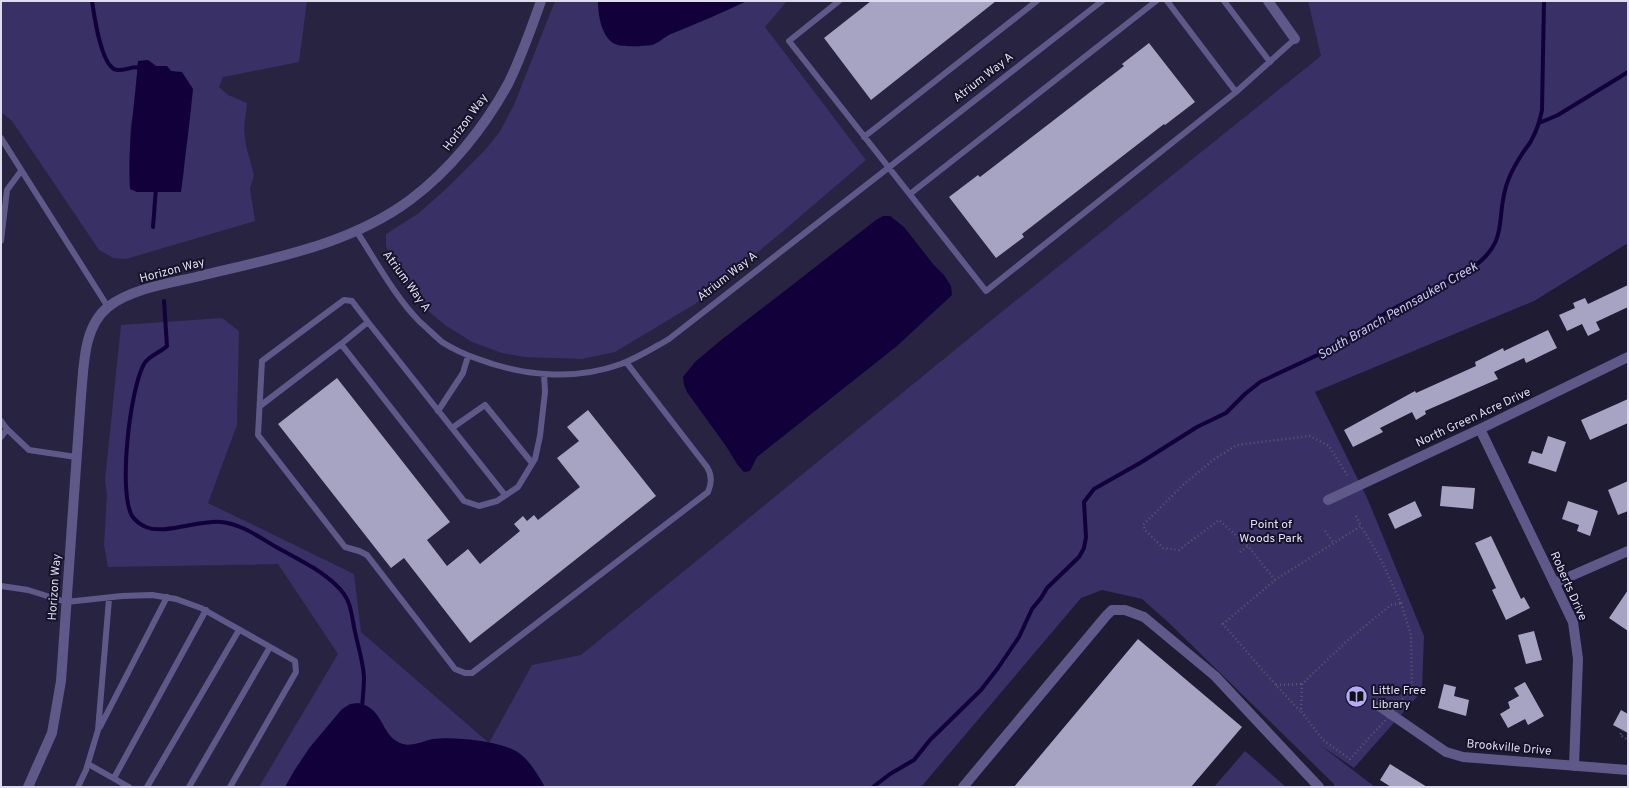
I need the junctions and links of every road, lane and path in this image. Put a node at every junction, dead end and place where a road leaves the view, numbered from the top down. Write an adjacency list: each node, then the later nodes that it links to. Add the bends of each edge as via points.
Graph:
1 (541, 1): 17 (street, Horizon Way, via 508,84 464,149 410,200)
2 (839, 1): 12 (lane, via 789,41)
3 (1037, 1): 12 (lane)
4 (1102, 1): 14 (lane, Atrium Way A)
5 (1156, 1): 16 (lane)
6 (1167, 1): 11 (lane)
7 (1224, 1): 10 (lane)
8 (1268, 1): 9 (street)
9 (1295, 39): 10 (lane)
10 (1270, 62): 11 (lane)
11 (1236, 92): 16 (lane, via 986,291)
12 (864, 137): 14 (lane)
13 (1, 138): 15 (lane)
14 (888, 167): 16 (lane); 24 (lane, Atrium Way A, via 669,338)
15 (21, 171): 18 (lane, via 7,190); 19 (lane)
16 (910, 194)
17 (357, 232): 19 (street, Horizon Way, via 306,250 152,287); 22 (lane, Atrium Way A, via 400,298 419,321 443,342)
18 (1, 241)
19 (108, 307): 33 (street, Horizon Way, via 94,324 86,349)
20 (368, 322): 21 (lane); 26 (lane, via 352,301 344,300 262,361); 27 (lane)
21 (341, 344): 26 (lane); 36 (lane, via 464,501 479,506 496,501)
22 (468, 356): 25 (lane, Atrium Way A, via 498,367); 27 (lane, via 463,373)
23 (1628, 357): 31 (street, North Green Acre Drive)
24 (626, 362): 25 (lane, Atrium Way A, via 574,375); 26 (lane, via 707,467 710,472 708,492 469,674 456,669 367,556 345,547 258,435)
25 (544, 374): 34 (lane, via 545,392 540,436 535,460)
26 (260, 406)
27 (438, 411): 29 (lane)
28 (1, 421): 30 (lane)
29 (452, 428): 34 (lane, via 485,405); 36 (lane)
30 (7, 429): 32 (lane); 33 (lane, via 30,450)
31 (1480, 429): 35 (street, North Green Acre Drive); 46 (street, Roberts Drive)
32 (1, 437)
33 (76, 457): 50 (street, Horizon Way)
34 (532, 463): 36 (lane, via 518,487)
35 (1354, 487): 37 (street, North Green Acre Drive); 42 (path, via 1329,446 1310,436 1237,444 1183,485 1143,525 1163,548 1179,550 1220,520)
36 (505, 495)
37 (1328, 500)
38 (1356, 516): 39 (path)
39 (1361, 526): 41 (path); 51 (path, via 1380,558)
40 (1325, 531): 41 (path)
41 (1333, 542): 45 (path)
42 (1248, 546): 44 (path); 45 (path)
43 (1628, 551): 46 (street)
44 (1240, 552)
45 (1275, 580): 56 (path, via 1223,624)
46 (1555, 583): 64 (street, Roberts Drive, via 1573,622 1578,659)
47 (1, 586): 50 (lane, via 28,590)
48 (167, 597): 49 (lane, via 122,596); 52 (lane); 60 (lane)
49 (109, 599): 50 (lane); 60 (lane)
50 (66, 602): 67 (street, Horizon Way, via 61,681 52,733)
51 (1401, 603): 55 (path, via 1391,605 1348,640); 59 (path, via 1411,635 1412,686)
52 (206, 610): 53 (lane); 66 (lane)
53 (239, 630): 54 (lane); 70 (lane)
54 (270, 647): 71 (lane); 72 (lane, via 295,661 296,672)
55 (1302, 684): 56 (path); 58 (path)
56 (1276, 685): 58 (path)
57 (1378, 706): 59 (street, Brookville Drive)
58 (1301, 711): 59 (path, via 1323,740 1350,759)
59 (1391, 714): 64 (street, Brookville Drive, via 1446,752 1463,757)
60 (98, 730): 63 (lane)
61 (1623, 730): 62 (path, via 1620,735)
62 (1628, 740)
63 (88, 764): 66 (lane); 68 (lane)
64 (1574, 766): 65 (street, Brookville Drive)
65 (1628, 770)
66 (114, 778): 69 (lane)
67 (28, 787)
68 (78, 787)
69 (130, 787)
70 (147, 787)
71 (189, 787)
72 (230, 787)
73 (963, 787): 74 (street, via 1106,616 1112,610 1125,610 1144,617 1215,676)
74 (1319, 787)

